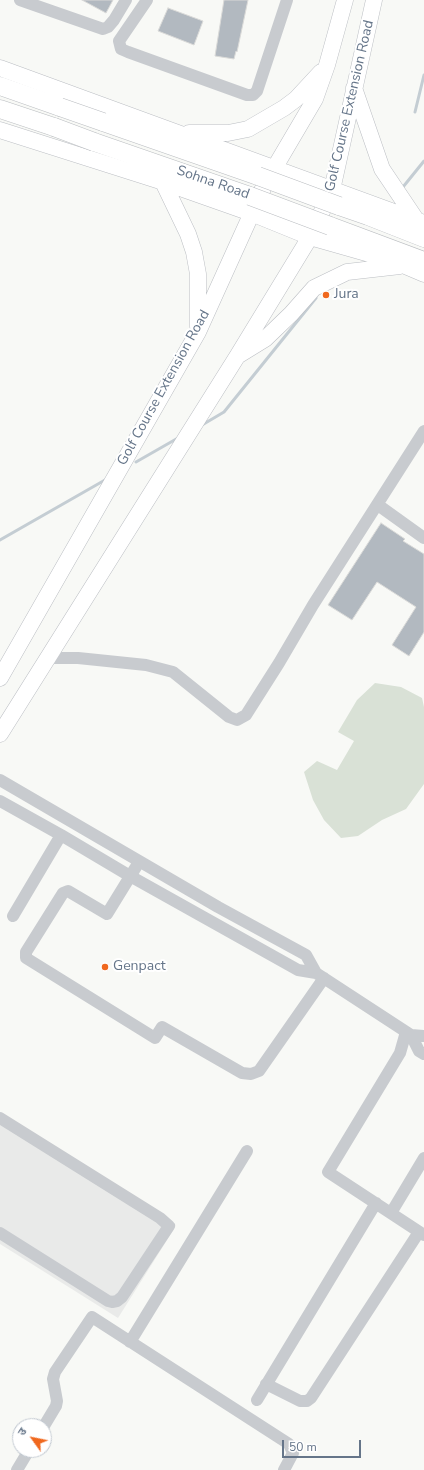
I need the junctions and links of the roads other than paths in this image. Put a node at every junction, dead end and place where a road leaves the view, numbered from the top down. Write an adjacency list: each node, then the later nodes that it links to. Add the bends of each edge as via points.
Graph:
1 (20, 0): 7 (street)
2 (126, 0): 7 (street, via 114,20 103,29)
3 (146, 0): 4 (street, via 119,41 121,49 247,95 253,95 257,91)
4 (286, 0)
5 (345, 0): 8 (main road, Golf Course Extension Road)
6 (374, 0): 11 (main road, Golf Course Extension Road)
7 (45, 4)
8 (327, 65): 15 (main road, via 296,99 248,129 228,133); 17 (main road, Golf Course Extension Road, via 315,99)
9 (0, 68): 12 (main road)
10 (0, 86): 23 (highway, Sohna Road, bridge, via 258,176)
11 (354, 88): 19 (main road, Golf Course Extension Road); 21 (main road, via 382,169)
12 (85, 98): 15 (main road); 16 (main road)
13 (0, 109): 20 (highway, Sohna Road, bridge, via 94,142)
14 (0, 130): 16 (main road)
15 (178, 133): 17 (main road)
16 (66, 152): 18 (main road)
17 (274, 168): 19 (main road); 20 (main road, Golf Course Extension Road)
18 (162, 182): 20 (main road); 27 (main road, via 188,234 194,252 198,274)
19 (332, 190): 21 (main road); 22 (main road, Golf Course Extension Road)
20 (250, 204): 22 (main road); 24 (highway, Sohna Road, bridge, via 330,226); 27 (main road, Golf Course Extension Road)
21 (420, 222)
22 (310, 237): 25 (main road); 28 (main road, Golf Course Extension Road)
23 (424, 238)
24 (424, 261)
25 (404, 266): 26 (main road); 28 (main road, via 347,272 314,288 265,339)
26 (424, 274)
27 (198, 332): 33 (main road, Golf Course Extension Road)
28 (238, 356): 32 (main road, Golf Course Extension Road)
29 (424, 432): 30 (street)
30 (378, 505): 31 (street); 32 (street, via 313,605 280,663 246,715 238,720 229,717 173,672 146,665 85,658)
31 (424, 538)
32 (47, 658): 34 (main road, Golf Course Extension Road)
33 (0, 678)
34 (0, 734)
35 (0, 780): 38 (street)
36 (0, 801): 37 (street)
37 (61, 835): 39 (street); 42 (street)
38 (106, 842): 39 (street); 40 (street)
39 (98, 857): 41 (street)
40 (139, 862): 41 (street); 43 (street, via 306,955)
41 (130, 876): 43 (street, via 298,970); 43 (street, via 107,914 68,891 63,893 26,952 26,958 155,1038 162,1027 242,1073 251,1074 259,1071)
42 (12, 916)
43 (320, 975): 44 (street)
44 (409, 1034): 45 (street); 46 (street, via 419,1051); 50 (street, via 328,1172)
45 (424, 1036)
46 (424, 1054)
47 (0, 1118): 52 (street, via 169,1226 122,1297 112,1302)
48 (247, 1151): 54 (street)
49 (424, 1158): 51 (street)
50 (376, 1203): 51 (street); 55 (street)
51 (391, 1213): 53 (street)
52 (0, 1233)
53 (422, 1233): 55 (street, via 311,1398 300,1401)
54 (130, 1342): 57 (street, via 92,1317 55,1372 53,1379 57,1401); 60 (street, via 289,1444 293,1453)
55 (266, 1384): 56 (street)
56 (257, 1400)
57 (49, 1418)
58 (24, 1458): 59 (street)
59 (17, 1470)
60 (284, 1470)

